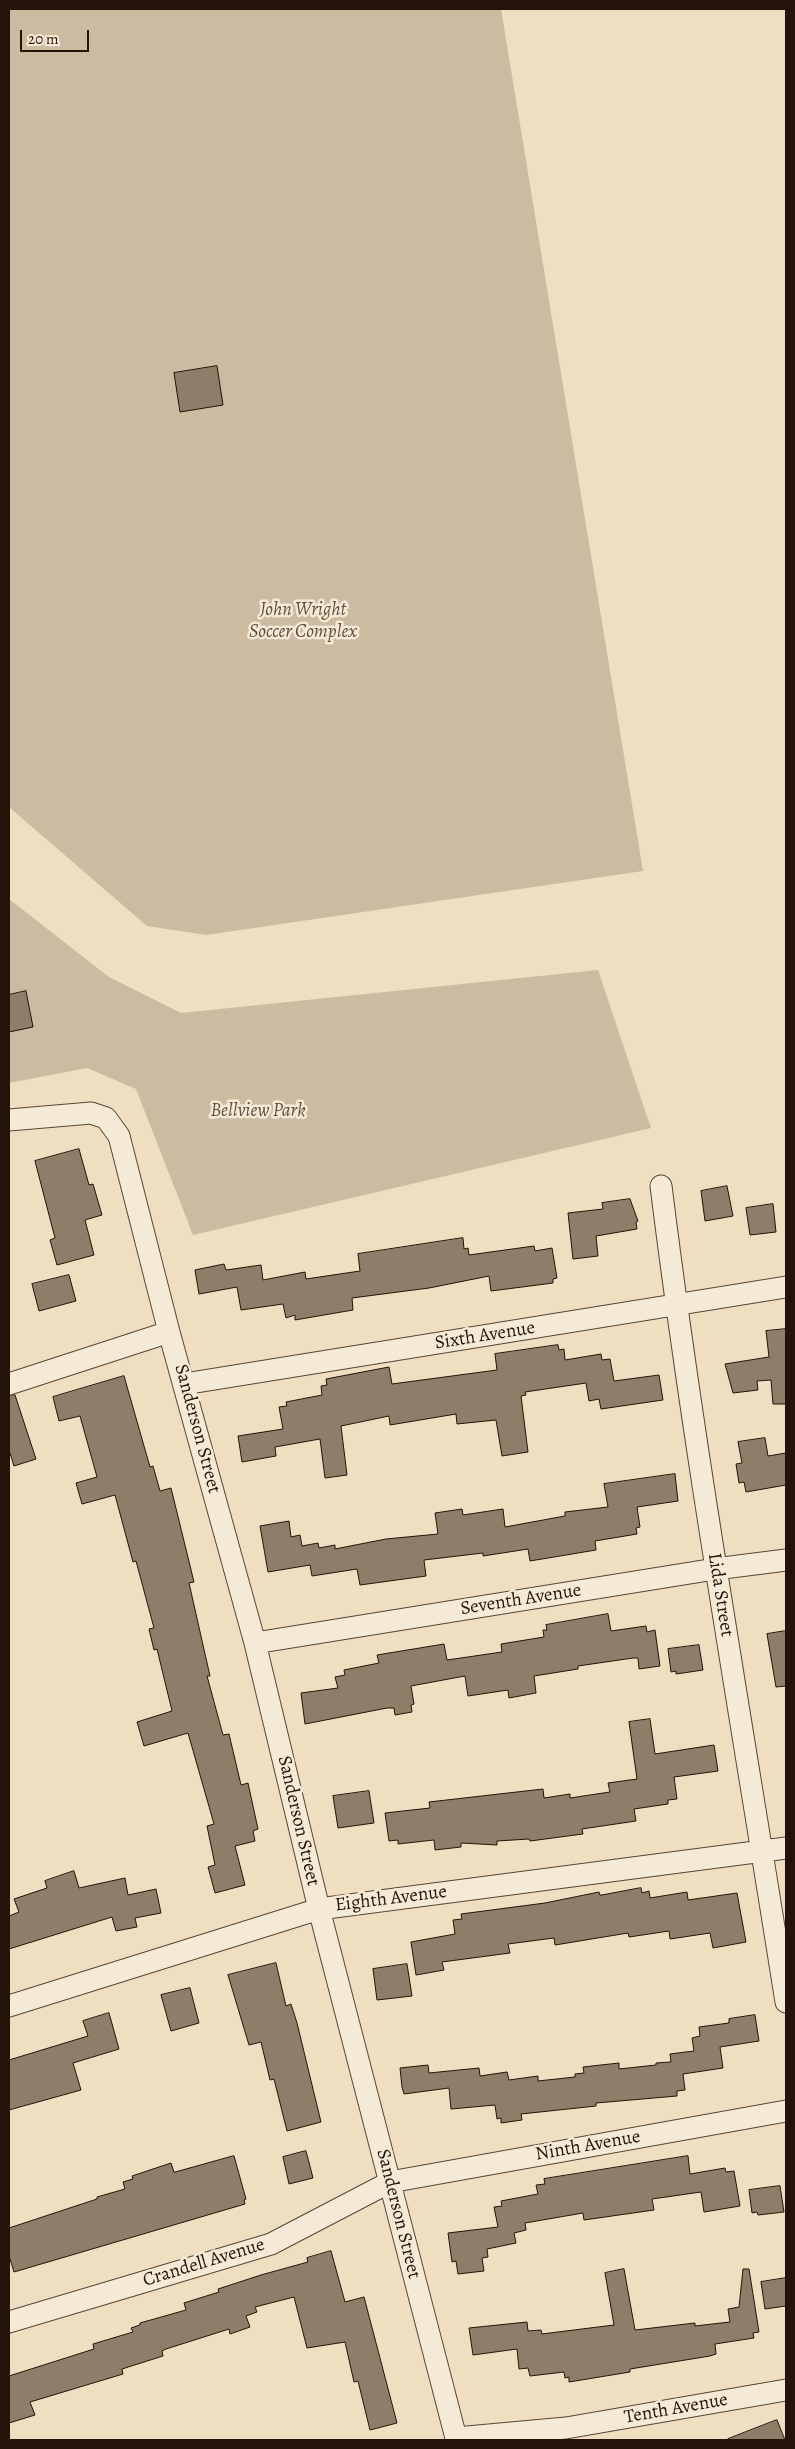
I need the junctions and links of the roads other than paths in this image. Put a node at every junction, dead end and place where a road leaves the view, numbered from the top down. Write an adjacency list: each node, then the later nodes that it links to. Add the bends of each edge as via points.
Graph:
1 (9, 1120): 5 (street, Sanderson Street, via 91,1113 106,1118 119,1136)
2 (661, 1186): 4 (street, Lida Street)
3 (786, 1287): 4 (street, Sixth Avenue)
4 (676, 1305): 7 (street, Sixth Avenue); 9 (street, Lida Street)
5 (170, 1332): 6 (street); 7 (street, Sanderson Street)
6 (9, 1384)
7 (184, 1384): 10 (street, Sanderson Street)
8 (786, 1560): 9 (street, Seventh Avenue)
9 (715, 1569): 10 (street, Seventh Avenue); 12 (street, Lida Street)
10 (255, 1642): 13 (street, Sanderson Street)
11 (786, 1848): 12 (street, Eighth Avenue)
12 (762, 1852): 13 (street, Eighth Avenue); 14 (street, Lida Street)
13 (319, 1909): 15 (street, Eighth Avenue); 17 (street, Sanderson Street)
14 (786, 2002)
15 (9, 2006)
16 (786, 2111): 17 (street, Ninth Avenue)
17 (390, 2182): 18 (street, Crandell Avenue, via 271,2244); 20 (street, Sanderson Street, via 456,2438)
18 (9, 2322)
19 (786, 2390): 20 (street, Tenth Avenue)
20 (569, 2434)

